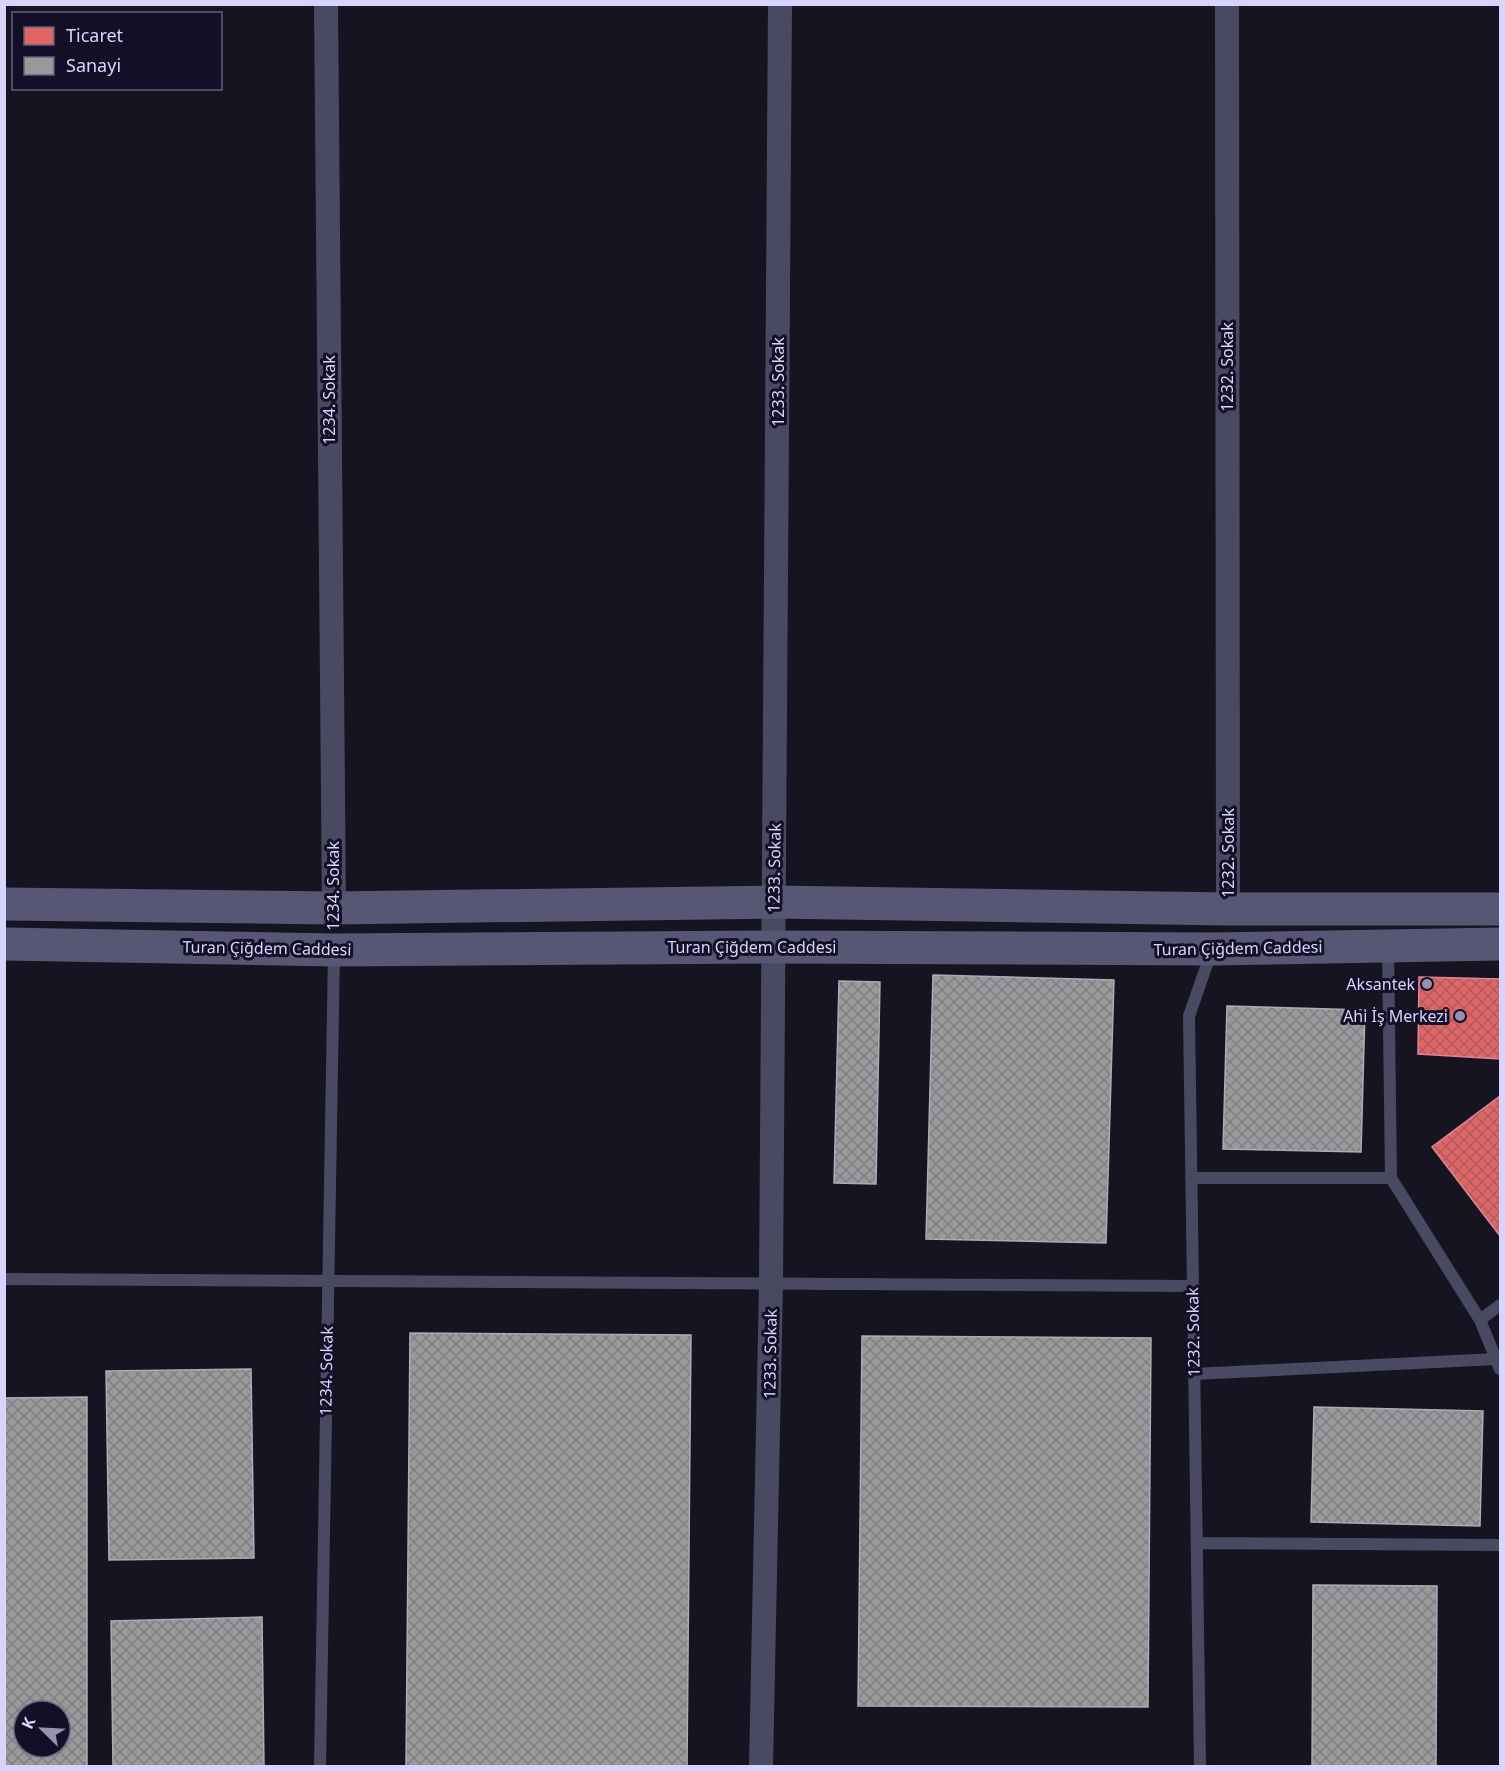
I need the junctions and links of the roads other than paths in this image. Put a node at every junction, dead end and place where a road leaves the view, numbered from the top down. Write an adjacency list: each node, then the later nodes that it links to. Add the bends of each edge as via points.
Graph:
1 (326, 4): 6 (street, 1234. Sokak)
2 (780, 4): 4 (street, 1233. Sokak)
3 (1227, 4): 7 (street, 1232. Sokak)
4 (774, 903): 6 (street); 7 (street); 12 (street, 1233. Sokak)
5 (4, 904): 6 (street)
6 (334, 908): 14 (street, 1234. Sokak)
7 (1228, 909): 8 (street); 13 (street, 1232. Sokak)
8 (1500, 909)
9 (4, 944): 14 (street, Turan Çiğdem Caddesi)
10 (1500, 944): 11 (street, Turan Çiğdem Caddesi)
11 (1388, 946): 13 (street, Turan Çiğdem Caddesi); 16 (lane)
12 (773, 947): 13 (street, Turan Çiğdem Caddesi); 14 (street, Turan Çiğdem Caddesi); 19 (street, 1233. Sokak)
13 (1213, 949): 15 (lane, 1232. Sokak, via 1189,1016)
14 (334, 950): 18 (lane, 1234. Sokak)
15 (1191, 1178): 16 (lane); 20 (lane, 1232. Sokak)
16 (1391, 1178): 22 (lane)
17 (4, 1279): 18 (lane)
18 (327, 1281): 19 (lane); 27 (lane, 1234. Sokak)
19 (771, 1284): 20 (lane); 28 (street, 1233. Sokak)
20 (1192, 1286): 24 (lane, 1232. Sokak)
21 (1500, 1305): 22 (lane)
22 (1479, 1320): 23 (lane)
23 (1498, 1364): 24 (lane)
24 (1194, 1374): 25 (lane, 1232. Sokak)
25 (1197, 1543): 26 (lane); 29 (lane, 1232. Sokak)
26 (1500, 1545)
27 (320, 1767)
28 (761, 1767)
29 (1200, 1767)

